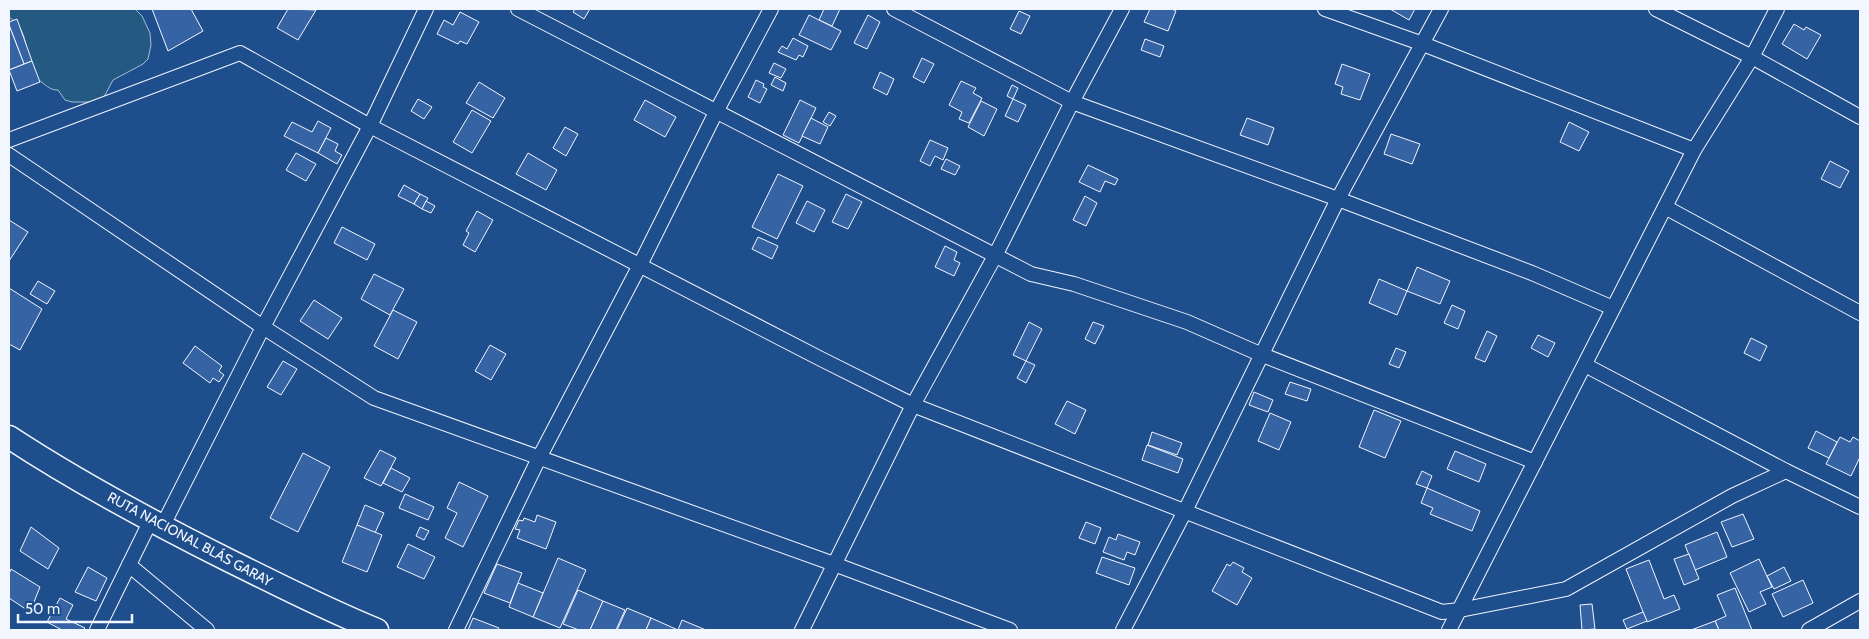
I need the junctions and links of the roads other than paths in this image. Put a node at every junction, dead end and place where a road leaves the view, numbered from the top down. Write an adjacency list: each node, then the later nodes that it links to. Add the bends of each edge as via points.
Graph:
1 (426, 9): 15 (street)
2 (518, 9): 13 (street)
3 (771, 9): 13 (street)
4 (894, 9): 12 (street)
5 (1122, 9): 12 (street)
6 (1325, 9): 10 (street)
7 (1441, 9): 10 (street)
8 (1656, 9): 11 (street)
9 (1777, 9): 11 (street)
10 (1424, 44): 17 (street); 19 (street)
11 (1752, 57): 14 (street); 17 (street)
12 (1072, 102): 19 (street); 21 (street)
13 (716, 112): 21 (street); 22 (street)
14 (1860, 117)
15 (370, 126): 16 (street, via 240,53); 22 (street); 25 (street)
16 (9, 140)
17 (1694, 150): 20 (street)
18 (9, 155): 25 (street)
19 (1338, 199): 23 (street, via 1532,273); 26 (street)
20 (1665, 207): 23 (street); 24 (street)
21 (994, 256): 26 (street, via 1031,274 1074,284 1187,322); 28 (street)
22 (640, 265): 28 (street); 30 (street)
23 (1613, 308): 27 (street)
24 (1860, 313)
25 (263, 327): 30 (street, via 374,398); 35 (street)
26 (1260, 354): 31 (street); 34 (street)
27 (1585, 366): 31 (street); 32 (street)
28 (913, 404): 34 (street); 36 (street)
29 (9, 437): 35 (highway, RUTA NACIONAL BLÁS GARAY)
30 (539, 458): 36 (street); 43 (street)
31 (1535, 462): 39 (street)
32 (1786, 472): 33 (street); 39 (street, via 1732,496 1566,590)
33 (1860, 507)
34 (1185, 511): 39 (street, via 1442,612); 46 (street)
35 (156, 524): 37 (street); 42 (highway, RUTA NACIONAL BLÁS GARAY, via 333,613)
36 (834, 564): 44 (street); 45 (street)
37 (129, 565): 40 (street); 41 (street)
38 (1860, 601): 48 (street)
39 (1460, 610): 47 (street)
40 (97, 630)
41 (207, 630)
42 (377, 630)
43 (456, 630)
44 (802, 630)
45 (1010, 630)
46 (1123, 630)
47 (1449, 630)
48 (1809, 630)

